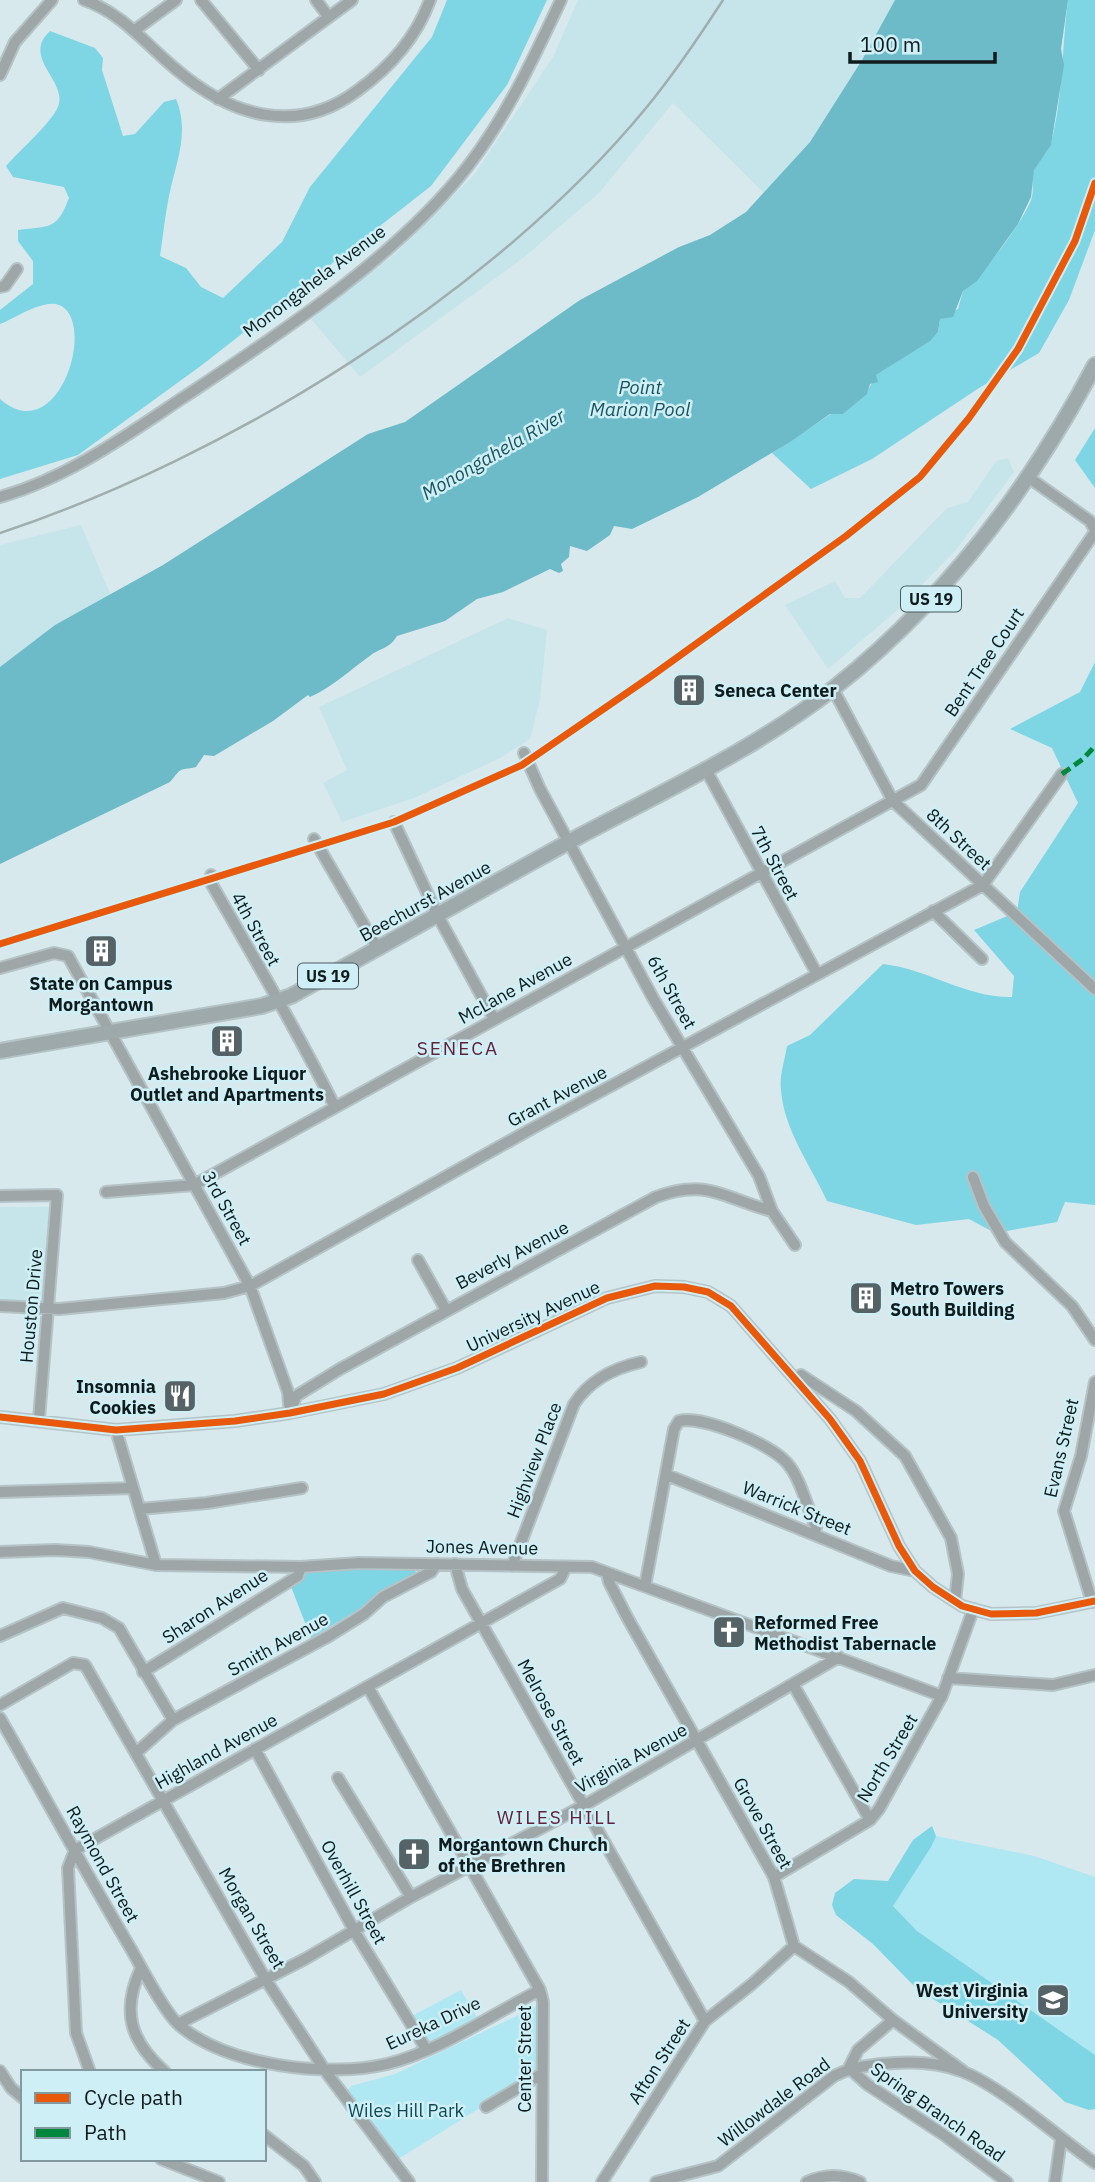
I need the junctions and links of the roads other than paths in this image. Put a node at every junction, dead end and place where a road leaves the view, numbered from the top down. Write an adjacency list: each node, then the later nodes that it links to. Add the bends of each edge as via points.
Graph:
1 (52, 0): 12 (street, via 15,42)
2 (84, 0): 10 (street, via 104,7)
3 (176, 0): 10 (street)
4 (201, 0): 11 (street)
5 (316, 0): 9 (street)
6 (352, 0): 9 (street)
7 (430, 0): 13 (street, via 398,55 344,101 317,114 263,114)
8 (561, 0): 18 (street, Monongahela Avenue, via 495,127 438,201 401,236 297,319 136,428 50,479)
9 (328, 16): 11 (street)
10 (135, 30): 13 (street, via 176,70)
11 (259, 70): 13 (street)
12 (0, 75)
13 (218, 99)
14 (17, 269): 15 (street)
15 (0, 287)
16 (1095, 365): 17 (main road, US 19)
17 (1028, 477): 19 (street, Bent Tree Court, via 1083,516); 20 (main road, US 19, via 932,598)
18 (0, 497)
19 (1095, 531): 24 (street, Bent Tree Court, via 921,785)
20 (833, 689): 22 (main road, Beechurst Avenue / US 19); 24 (street, 8th Street)
21 (524, 753): 27 (street, 6th Street)
22 (705, 768): 27 (main road, Beechurst Avenue / US 19); 28 (street, 7th Street)
23 (1062, 774): 30 (street, Grant Avenue)
24 (892, 801): 28 (street, McLane Avenue); 30 (street, 8th Street)
25 (394, 822): 32 (street)
26 (314, 839): 34 (street)
27 (569, 842): 32 (main road, Beechurst Avenue / US 19); 33 (street, 6th Street)
28 (760, 873): 33 (street, McLane Avenue); 37 (street, 7th Street)
29 (211, 876): 39 (street, 4th Street)
30 (983, 885): 31 (street, Grant Avenue); 38 (street, 8th Street)
31 (933, 911): 35 (street); 37 (street, Grant Avenue)
32 (438, 916): 34 (main road, Beechurst Avenue / US 19); 40 (street)
33 (627, 947): 40 (street, McLane Avenue); 42 (street, 6th Street)
34 (377, 949): 39 (main road, Beechurst Avenue / US 19)
35 (982, 958)
36 (0, 968): 41 (street, 3rd Street, via 62,953)
37 (817, 974): 42 (street, Grant Avenue)
38 (1095, 989)
39 (278, 1001): 41 (main road, Beechurst Avenue / US 19); 44 (street, 4th Street)
40 (494, 1019): 44 (street, McLane Avenue)
41 (108, 1031): 43 (main road, Beechurst Avenue / US 19); 46 (street, 3rd Street)
42 (684, 1048): 49 (street, 6th Street, via 759,1176); 52 (street, Grant Avenue)
43 (0, 1051)
44 (335, 1107): 46 (street, McLane Avenue)
45 (973, 1177): 56 (street, via 1005,1242 1073,1306)
46 (194, 1185): 47 (street, McLane Avenue); 52 (street, 3rd Street)
47 (106, 1192)
48 (0, 1196): 54 (street, Houston Drive, via 57,1195)
49 (772, 1211): 50 (street, 6th Street); 55 (street, Beverly Avenue, via 722,1194 681,1188 656,1197)
50 (794, 1245)
51 (418, 1260): 55 (street)
52 (250, 1286): 54 (street, Grant Avenue, via 224,1293); 60 (street, 3rd Street, via 288,1392)
53 (0, 1306): 54 (street, Grant Avenue)
54 (49, 1310): 62 (street, Houston Drive)
55 (446, 1310): 60 (street, Beverly Avenue, via 296,1396)
56 (1095, 1340)
57 (641, 1362): 74 (street, Highview Place, via 586,1385 574,1404)
58 (796, 1378): 60 (street, University Avenue, via 731,1306 708,1292 656,1286 607,1298 477,1359 384,1394); 77 (street, University Avenue, via 850,1444); 80 (street, via 808,1377 884,1433 905,1456 956,1554)
59 (1095, 1382): 81 (street, Evans Street, via 1081,1456 1064,1511)
60 (290, 1413): 63 (street, University Avenue)
61 (0, 1417): 62 (street, University Avenue)
62 (40, 1419): 63 (street, University Avenue)
63 (116, 1430): 65 (street)
64 (667, 1475): 69 (street, Warrick Street); 69 (street, via 679,1422 698,1421 743,1436 780,1457 794,1476); 79 (street)
65 (133, 1488): 67 (street); 68 (street)
66 (302, 1488): 68 (street)
67 (0, 1492)
68 (140, 1509): 73 (street)
69 (815, 1534): 77 (street, Warrick Street)
70 (0, 1552): 73 (street, Jones Avenue, via 55,1549)
71 (437, 1564): 72 (street, Jones Avenue); 75 (street, Jones Avenue); 94 (street, Smith Avenue, via 329,1636)
72 (455, 1564): 74 (street, Jones Avenue); 83 (street, Melrose Street, via 462,1589)
73 (156, 1565): 75 (street, Jones Avenue)
74 (512, 1566): 76 (street, Jones Avenue)
75 (301, 1567): 86 (street, Sharon Avenue, via 298,1576)
76 (566, 1567): 78 (street, Jones Avenue, via 592,1567); 83 (street, Highland Avenue, via 559,1579)
77 (915, 1571): 80 (street, University Avenue)
78 (607, 1573): 79 (street, Jones Avenue); 95 (street, Grove Street)
79 (645, 1586): 85 (street, Jones Avenue)
80 (955, 1601): 82 (street, University Avenue)
81 (1093, 1602): 82 (street, University Avenue, via 1014,1615)
82 (973, 1610): 88 (street, North Street)
83 (481, 1623): 90 (street, Highland Avenue); 100 (street, Melrose Street)
84 (0, 1636): 86 (street, via 63,1608 85,1613 119,1628)
85 (839, 1657): 89 (street, Virginia Avenue); 91 (street, Jones Avenue)
86 (143, 1672): 94 (street)
87 (1095, 1675): 88 (street, via 1053,1685)
88 (948, 1678): 91 (street, North Street)
89 (794, 1686): 95 (street, Virginia Avenue); 101 (street)
90 (368, 1687): 96 (street, Highland Avenue); 103 (street, Center Street)
91 (942, 1696): 101 (street, North Street)
92 (0, 1705): 97 (street, Morgan Street, via 79,1662 85,1665)
93 (0, 1718): 102 (street, Raymond Street)
94 (173, 1720): 97 (street, Smith Avenue)
95 (697, 1742): 100 (street, Virginia Avenue); 104 (street, Grove Street)
96 (255, 1749): 99 (street, Highland Avenue); 106 (street, Overhill Street)
97 (135, 1753): 99 (street, Morgan Street)
98 (338, 1778): 105 (street)
99 (164, 1800): 102 (street, Highland Avenue); 109 (street, Morgan Street)
100 (583, 1806): 103 (street, Virginia Avenue); 112 (street, Melrose Street)
101 (870, 1821): 104 (street, North Street)
102 (75, 1850): 108 (street, Raymond Street); 116 (street, via 68,1868 76,2033)
103 (470, 1865): 105 (street, Virginia Avenue); 110 (street, Center Street)
104 (774, 1877): 107 (street, Grove Street)
105 (411, 1897): 106 (street, Virginia Avenue)
106 (355, 1932): 109 (street, Virginia Avenue); 114 (street, Overhill Street)
107 (794, 1946): 111 (street, via 849,1982); 112 (street, Afton Street)
108 (141, 1968): 113 (street, Raymond Street); 117 (street, via 132,1992 131,2020 137,2040)
109 (266, 1980): 113 (street, Virginia Avenue); 120 (street, Morgan Street)
110 (540, 1990): 114 (street, Eureka Drive); 121 (street, Center Street)
111 (893, 2020): 115 (street, via 858,2050); 119 (street)
112 (705, 2021): 132 (street, Afton Street)
113 (178, 2024): 120 (street, Eureka Drive, via 230,2052)
114 (426, 2049): 120 (street, Eureka Drive, via 388,2064)
115 (849, 2068): 119 (street, Willowdale Road, via 922,2062); 133 (street, Willowdale Road, via 788,2109 726,2161 702,2172); 136 (street, Spring Branch Road)
116 (89, 2070)
117 (163, 2070)
118 (0, 2071): 122 (street)
119 (963, 2071): 125 (street, Willowdale Road)
120 (326, 2072): 130 (street, Morgan Street)
121 (541, 2075): 123 (street); 131 (street, Center Street)
122 (21, 2096)
123 (486, 2107)
124 (266, 2137): 129 (street, via 304,2166)
125 (1061, 2139): 127 (street, Willowdale Road); 137 (street)
126 (174, 2162): 128 (street)
127 (1095, 2163)
128 (219, 2182)
129 (315, 2182)
130 (409, 2182)
131 (542, 2182)
132 (602, 2182)
133 (656, 2182)
134 (807, 2182): 135 (street, via 842,2175)
135 (859, 2182)
136 (1007, 2182)
137 (1055, 2182)

